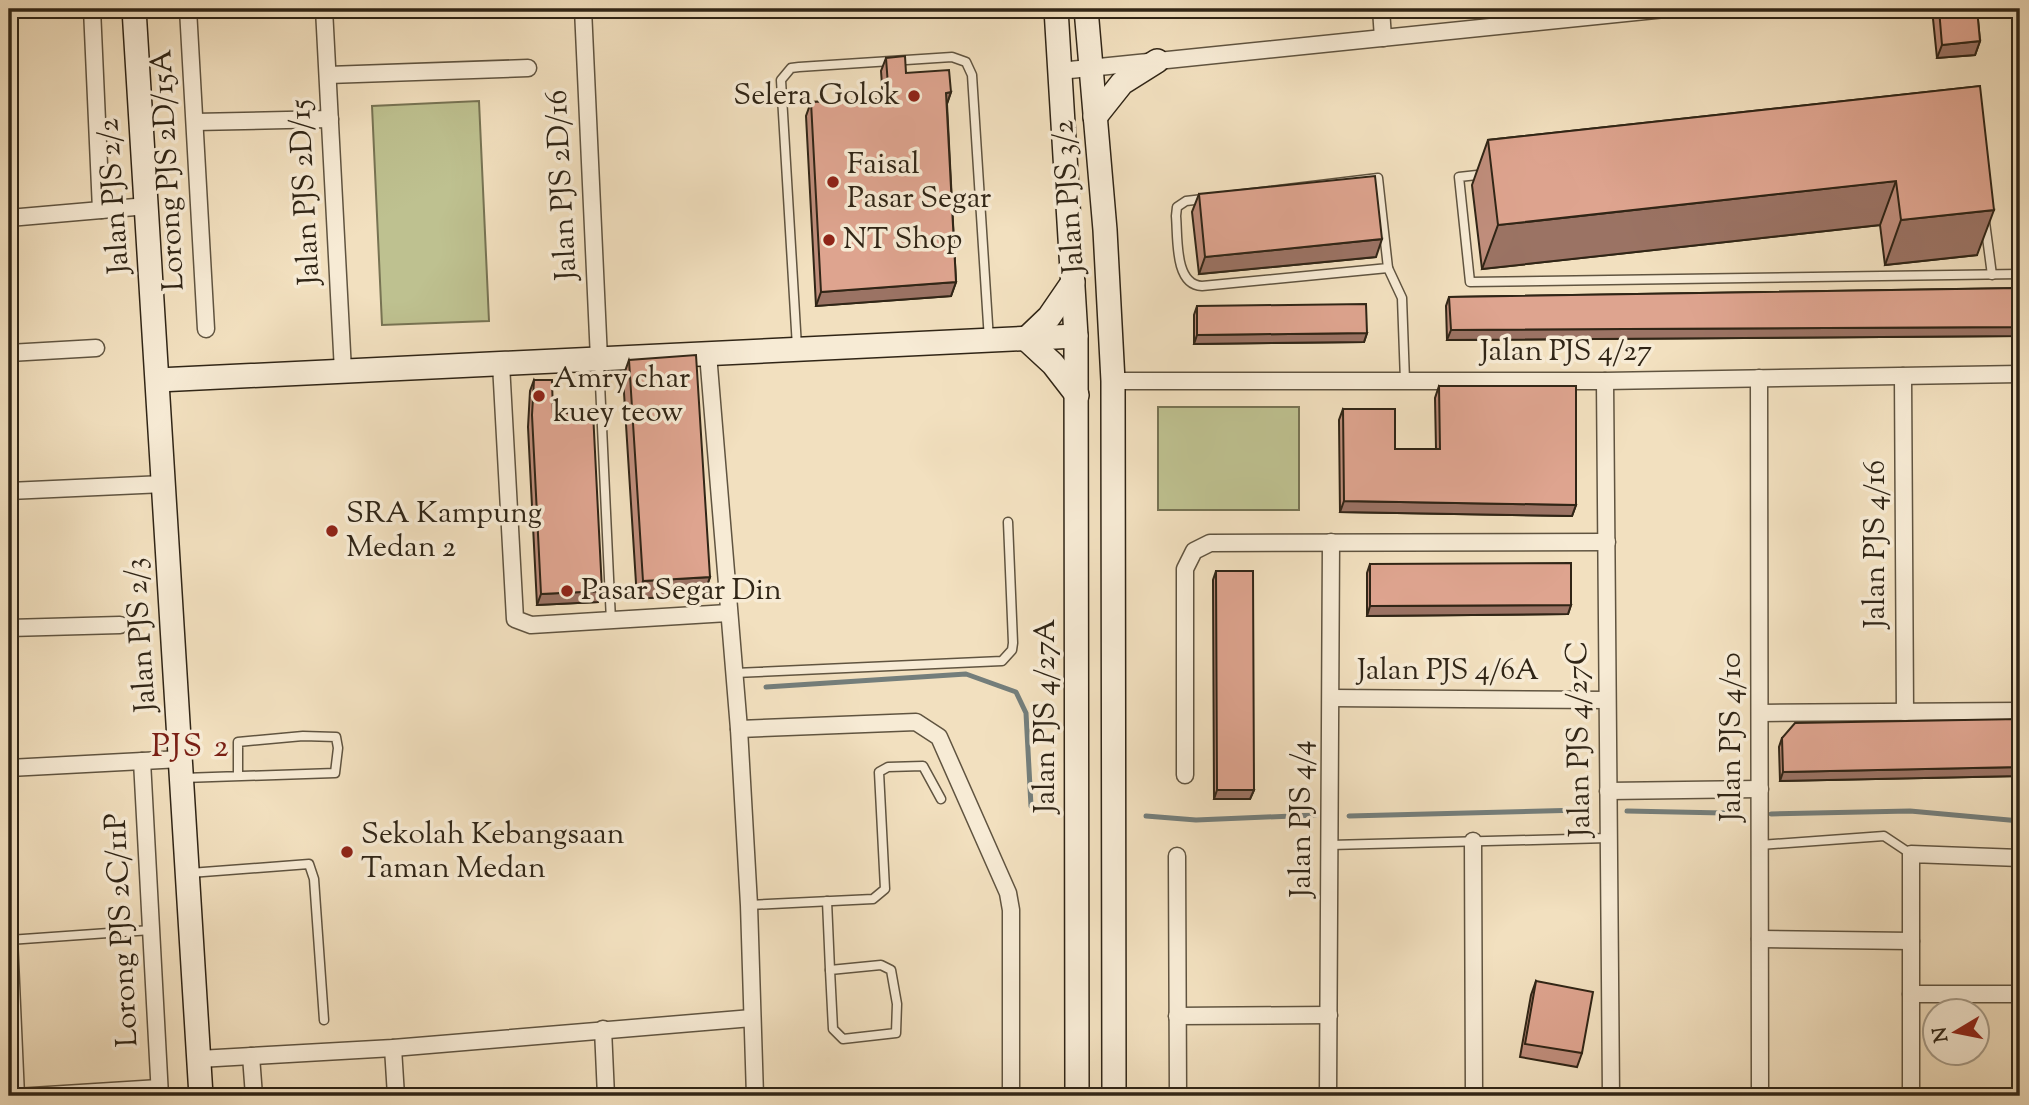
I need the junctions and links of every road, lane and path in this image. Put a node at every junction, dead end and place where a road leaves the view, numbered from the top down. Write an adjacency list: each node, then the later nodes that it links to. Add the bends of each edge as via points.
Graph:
1 (92, 9): 24 (street)
2 (134, 9): 23 (main road, Jalan PJS 2/2)
3 (188, 9): 21 (street, Lorong PJS 2D/15A)
4 (324, 9): 18 (street, Jalan PJS 2D/15)
5 (583, 9): 39 (street, Jalan PJS 2D/16)
6 (1056, 9): 17 (main road, Jalan PJS 3/2)
7 (1086, 9): 16 (main road, Jalan PJS 3/2)
8 (1381, 9): 13 (street)
9 (1499, 9): 12 (lane)
10 (1665, 9): 11 (street)
11 (1603, 12): 12 (street)
12 (1501, 26): 13 (street)
13 (1383, 38): 14 (street)
14 (1157, 61): 16 (street); 19 (main road, via 1122,83)
15 (528, 68): 18 (street)
16 (1091, 68): 17 (street); 19 (main road, Jalan PJS 3/2)
17 (1060, 71): 30 (main road, Jalan PJS 3/2)
18 (328, 75): 20 (street, Jalan PJS 2D/15)
19 (1095, 117): 46 (main road, Jalan PJS 3/2)
20 (330, 119): 21 (street); 41 (street, Jalan PJS 2D/15)
21 (195, 122): 31 (street, Lorong PJS 2D/15A)
22 (1500, 172): 29 (lane, via 1459,177 1470,282)
23 (147, 206): 24 (street); 45 (main road, Jalan PJS 2/2)
24 (101, 210): 26 (street)
25 (1984, 210): 29 (lane)
26 (9, 218)
27 (1388, 268): 27 (lane, via 1196,286 1183,276 1177,207 1194,198 1378,178); 47 (lane, via 1402,298)
28 (2020, 274): 29 (lane)
29 (1992, 275)
30 (1073, 282): 32 (main road, Jalan PJS 3/2); 33 (main road, via 1049,317)
31 (206, 329)
32 (1076, 336): 33 (main road); 49 (main road, Jalan PJS 4/27A)
33 (1026, 339): 34 (main road); 49 (main road)
34 (989, 341): 36 (main road); 36 (lane, via 972,75 966,62 952,57 799,66 781,80)
35 (96, 348): 37 (street)
36 (797, 350): 38 (main road)
37 (9, 353)
38 (708, 354): 39 (main road); 55 (street)
39 (599, 359): 40 (main road); 56 (lane)
40 (501, 364): 41 (main road); 56 (street, via 515,619 531,625)
41 (343, 371): 45 (main road)
42 (2020, 374): 43 (street, Jalan PJS 4/27)
43 (1903, 376): 44 (street, Jalan PJS 4/27); 63 (street, Jalan PJS 4/16)
44 (1759, 378): 48 (street, Jalan PJS 4/27); 64 (street, Jalan PJS 4/10)
45 (158, 380): 50 (main road, Jalan PJS 2/3)
46 (1113, 381): 47 (street, Jalan PJS 4/27); 85 (main road)
47 (1405, 381): 48 (street, Jalan PJS 4/27)
48 (1605, 381): 54 (street, Jalan PJS 4/27C)
49 (1077, 395): 84 (main road, Jalan PJS 4/27A)
50 (164, 484): 51 (street); 68 (main road, Jalan PJS 2/3)
51 (9, 491)
52 (1008, 522): 59 (lane, via 1013,642 1002,661)
53 (1331, 542): 54 (street); 60 (street, Jalan PJS 4/4); 70 (street, via 1210,542 1194,551 1185,569)
54 (1607, 542): 61 (street, Jalan PJS 4/27C)
55 (728, 613): 56 (street); 59 (street)
56 (611, 621)
57 (120, 625): 58 (street)
58 (9, 628)
59 (735, 673): 65 (street)
60 (1331, 698): 61 (street, Jalan PJS 4/6A); 76 (street, Jalan PJS 4/4)
61 (1607, 700): 72 (street, Jalan PJS 4/27C)
62 (2020, 711): 63 (street)
63 (1905, 712): 64 (street)
64 (1760, 713): 71 (street, Jalan PJS 4/10)
65 (739, 729): 83 (street); 110 (street, via 916,722 939,737 1012,910)
66 (142, 761): 67 (street); 68 (street); 86 (street, Lorong PJS 2C/11P)
67 (9, 768)
68 (182, 768): 69 (lane); 81 (main road, Jalan PJS 2/3)
69 (238, 774): 69 (lane, via 237,742 336,737 335,774)
70 (1185, 775)
71 (1760, 789): 72 (street); 77 (street, Jalan PJS 4/10)
72 (1608, 791): 74 (street, Jalan PJS 4/27C)
73 (941, 799): 82 (lane, via 923,766 879,772 885,889 873,899)
74 (1609, 838): 75 (lane); 116 (street, Jalan PJS 4/27C)
75 (1473, 841): 76 (lane); 115 (street)
76 (1330, 845): 95 (street, Jalan PJS 4/4)
77 (1760, 845): 78 (lane, via 1884,836); 88 (street, Jalan PJS 4/10)
78 (1911, 854): 80 (street); 89 (street)
79 (1177, 856): 96 (street)
80 (2020, 858)
81 (188, 873): 98 (lane, via 309,864 314,879); 102 (main road, Jalan PJS 2/3)
82 (827, 901): 83 (lane); 90 (lane)
83 (749, 905): 97 (street)
84 (1078, 909): 85 (main road, via 1083,923 1091,927); 94 (main road, Jalan PJS 4/27A)
85 (1114, 909): 93 (main road)
86 (151, 930): 87 (lane); 103 (street, Lorong PJS 2C/11P)
87 (9, 939): 104 (street)
88 (1760, 939): 89 (street); 117 (street, Jalan PJS 4/10)
89 (1911, 941): 91 (street)
90 (830, 970): 90 (lane, via 881,965 891,970 897,1032 843,1039 833,1029)
91 (1911, 993): 92 (street); 118 (street)
92 (2020, 994)
93 (1114, 999): 94 (main road, via 1094,984 1085,988); 112 (main road)
94 (1078, 1002): 111 (main road, Jalan PJS 4/27A)
95 (1329, 1015): 96 (street); 114 (street, Jalan PJS 4/4)
96 (1177, 1016): 113 (street)
97 (752, 1018): 99 (street); 109 (street)
98 (324, 1020)
99 (603, 1029): 100 (street); 108 (street)
100 (393, 1048): 101 (street); 107 (street)
101 (251, 1056): 102 (street); 106 (street)
102 (199, 1059): 105 (main road, Jalan PJS 2/3)
103 (160, 1090): 104 (lane)
104 (13, 1094)
105 (201, 1096)
106 (254, 1096)
107 (396, 1096)
108 (606, 1096)
109 (755, 1096)
110 (1011, 1096)
111 (1077, 1096)
112 (1114, 1096)
113 (1178, 1096)
114 (1328, 1096)
115 (1474, 1096)
116 (1611, 1096)
117 (1760, 1096)
118 (1911, 1096)

